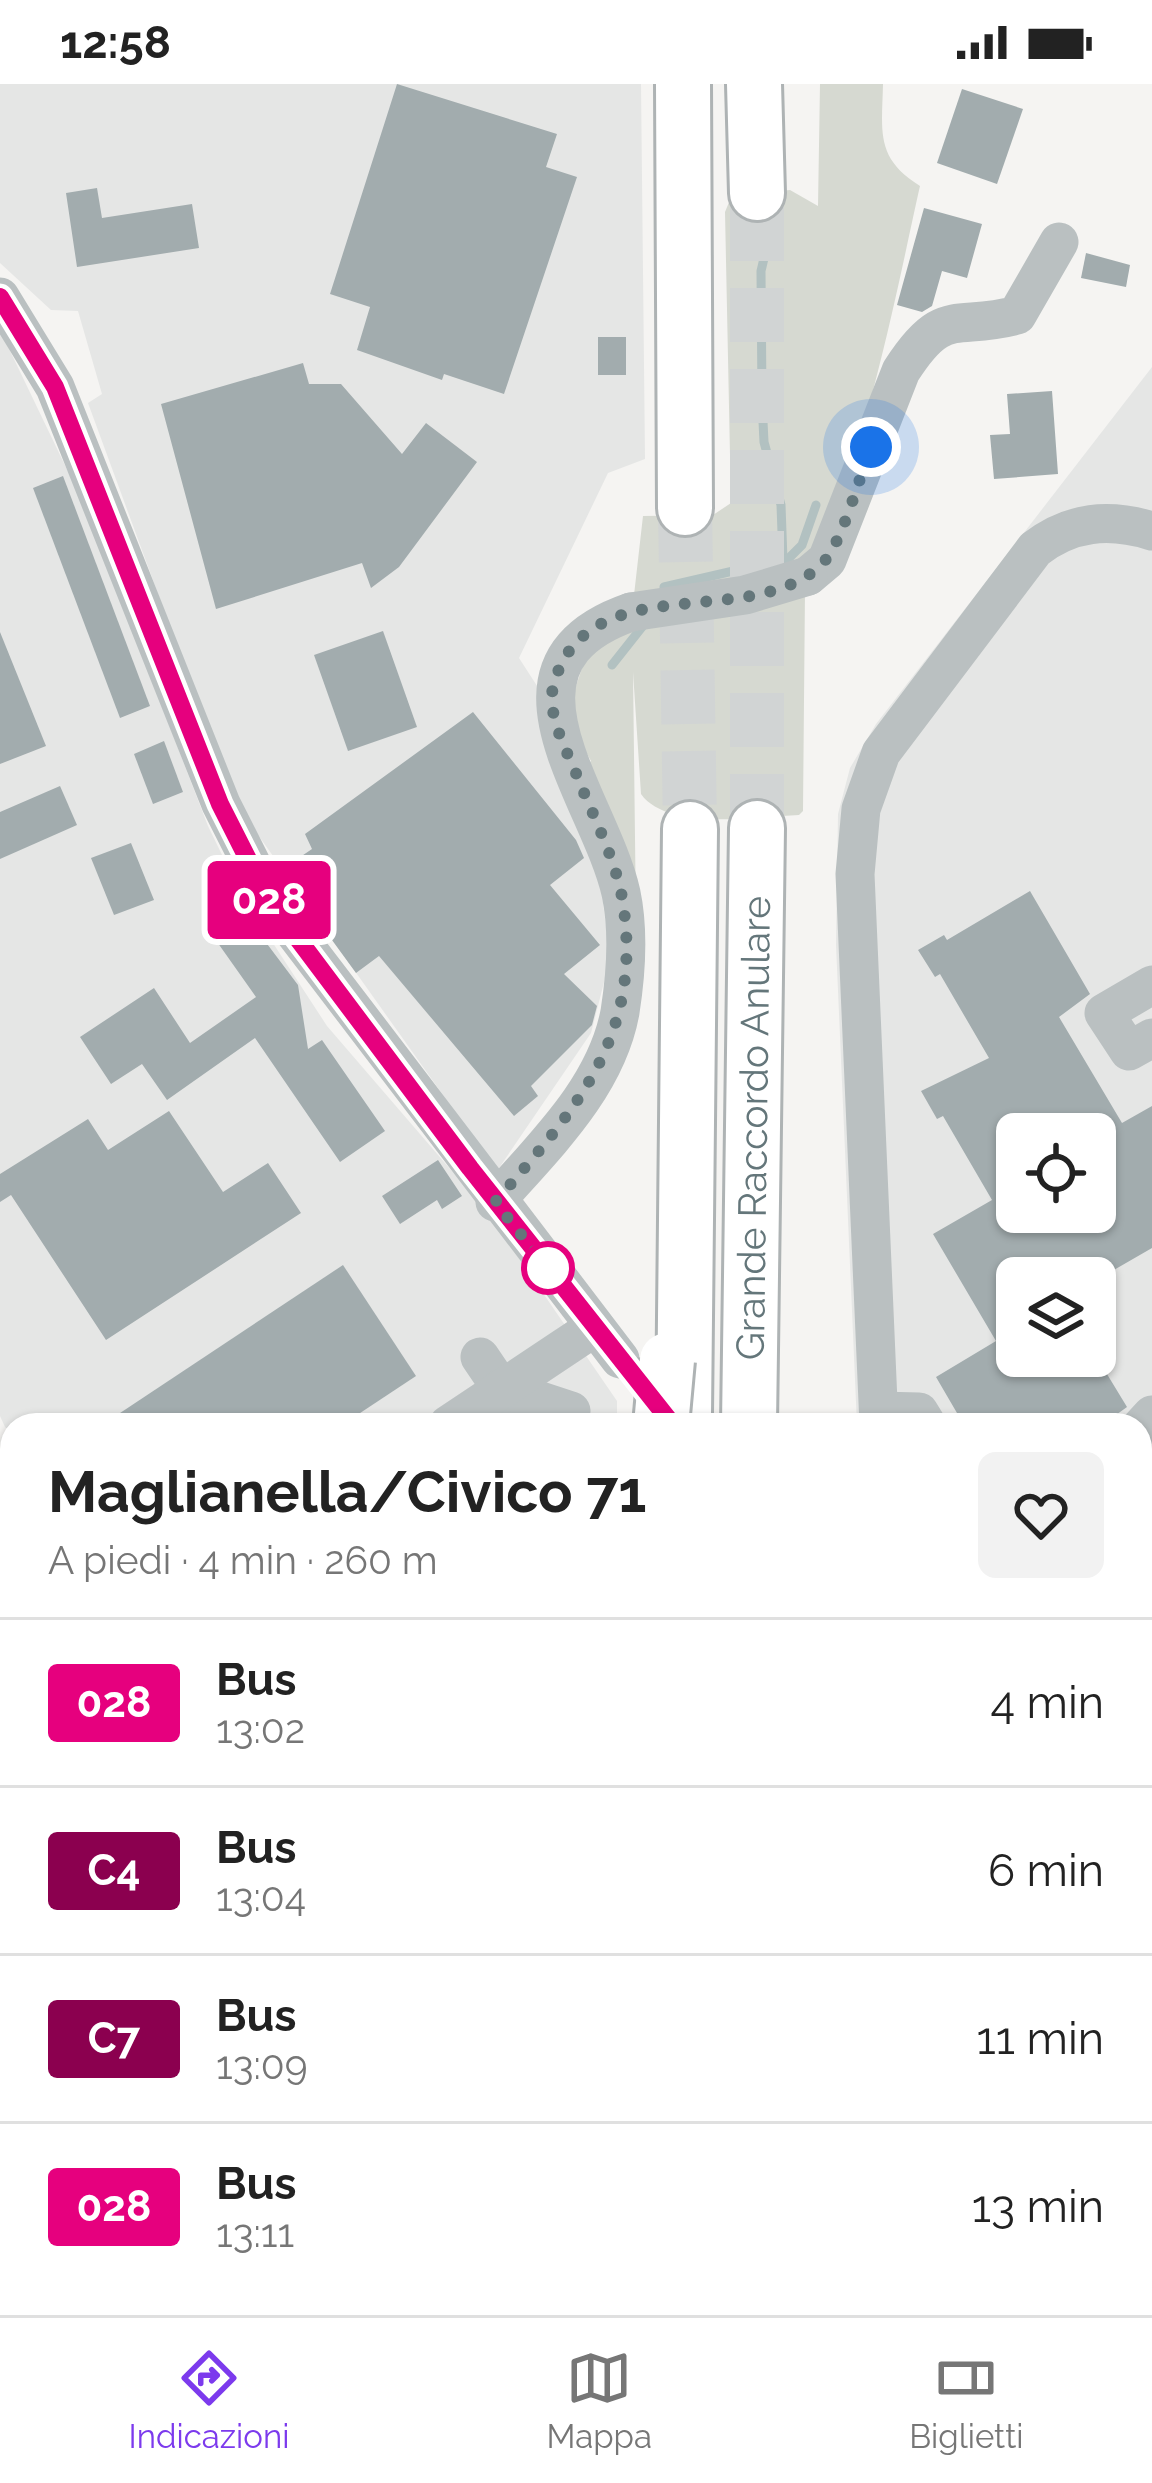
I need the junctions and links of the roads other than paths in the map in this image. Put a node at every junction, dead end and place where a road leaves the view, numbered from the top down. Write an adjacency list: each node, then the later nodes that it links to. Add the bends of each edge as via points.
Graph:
1 (683, 84): 6 (highway)
2 (754, 84): 3 (highway)
3 (758, 193)
4 (1059, 242): 12 (street, bridge, via 1017,315 949,323 917,346 827,560 808,576 745,595 631,612 573,648 552,688 556,725 621,895 619,1017 592,1082)
5 (0, 297): 12 (street, via 55,387 247,862 316,968)
6 (685, 508)
7 (1152, 531): 21 (street, via 1098,522 1035,549 872,771 855,874)
8 (758, 828): 13 (highway, Grande Raccordo Anulare)
9 (690, 829): 16 (highway, Grande Raccordo Anulare, via 685,1198)
10 (1152, 985): 11 (street, via 1104,1013 1129,1051)
11 (1152, 1037)
12 (495, 1202): 14 (street)
13 (751, 1300): 19 (highway, Grande Raccordo Anulare); 20 (highway)
14 (596, 1327): 15 (street); 16 (street)
15 (498, 1390): 17 (street); 18 (street)
16 (663, 1390)
17 (571, 1411)
18 (465, 1413)
19 (748, 1413)
20 (765, 1413)
21 (879, 1413)

